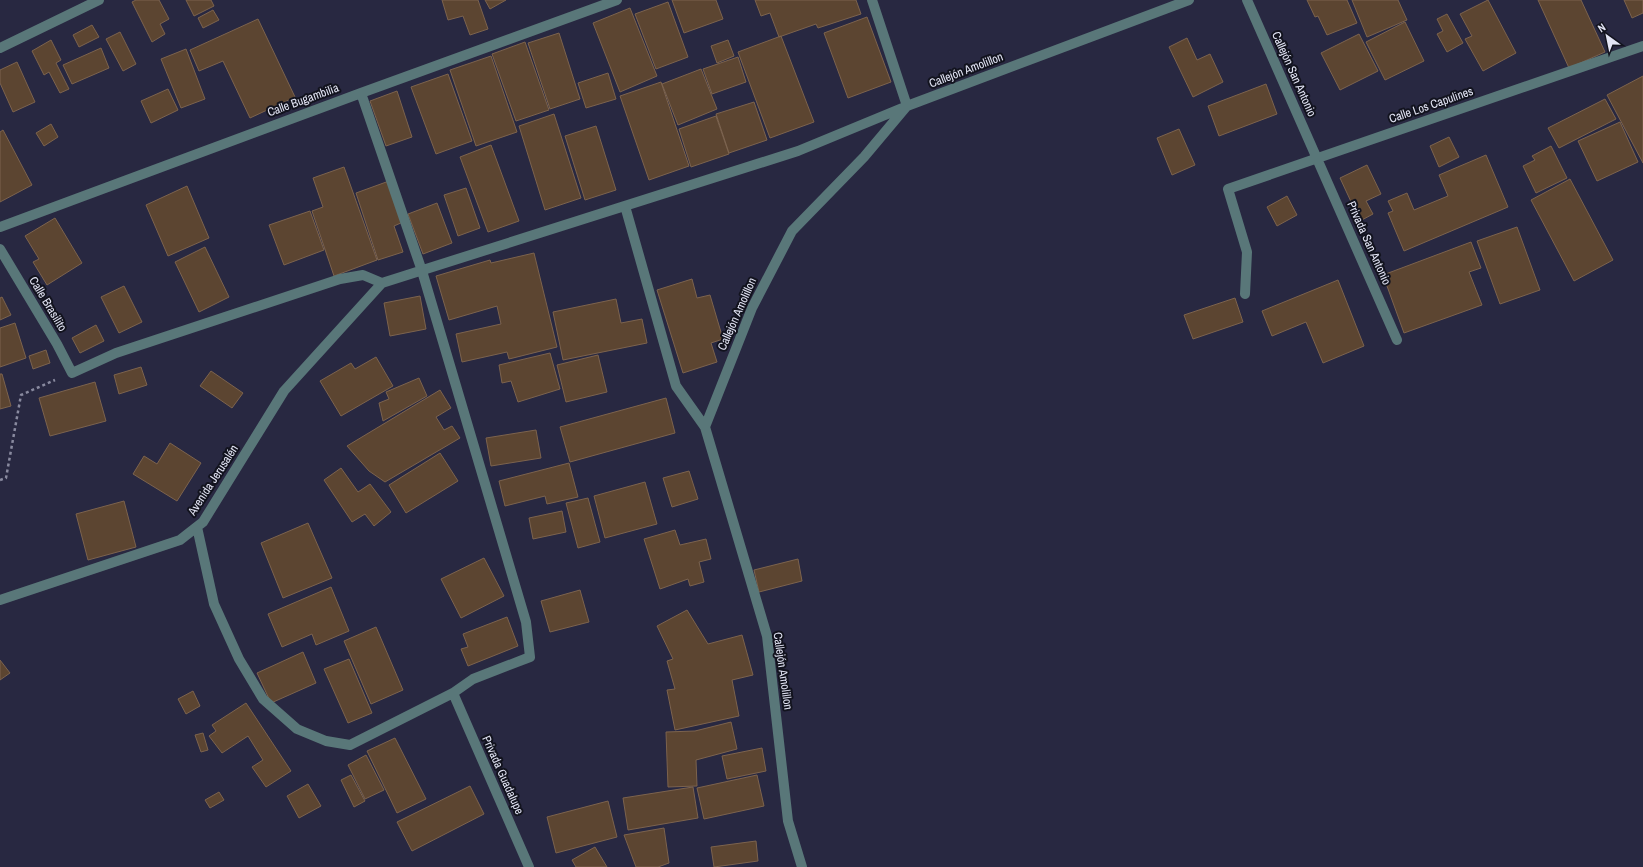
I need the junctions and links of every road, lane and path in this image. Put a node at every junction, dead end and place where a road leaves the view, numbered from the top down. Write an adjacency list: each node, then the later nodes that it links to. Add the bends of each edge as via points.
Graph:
1 (99, 0): 7 (street)
2 (616, 0): 8 (street, Calle Bugambilia)
3 (1189, 0): 9 (street, Callejón Amolillon)
4 (1247, 0): 10 (street, Callejón San Antonio)
5 (875, 1): 9 (street)
6 (1643, 46): 10 (street, Calle Los Capulines)
7 (0, 48)
8 (361, 93): 12 (street, Calle Bugambilia); 14 (street)
9 (907, 106): 11 (street, via 798,151); 19 (street, Callejón Amolillon, via 864,156 792,231 752,308)
10 (1317, 158): 16 (street, Calle Los Capulines, via 1228,189 1247,252); 17 (street, Privada San Antonio)
11 (625, 206): 14 (street); 19 (street, via 676,386)
12 (0, 227)
13 (0, 249): 18 (street, Calle Brasilito)
14 (422, 271): 15 (street); 23 (street, via 526,622 530,655 472,679)
15 (382, 283): 18 (street, via 363,275 340,279 116,353); 21 (street, Avenida Jerusalén, via 284,391 203,522)
16 (1245, 294)
17 (1398, 340)
18 (72, 373): 20 (path, via 21,395 6,478)
19 (705, 428): 25 (street, Callejón Amolillon, via 767,636 788,821)
20 (0, 480)
21 (197, 527): 22 (street, Avenida Jerusalén, via 180,540); 23 (street, via 214,604 239,659 263,699 297,729 326,741 350,745)
22 (0, 600)
23 (453, 693): 24 (street, Privada Guadalupe)
24 (529, 867)
25 (802, 867)

